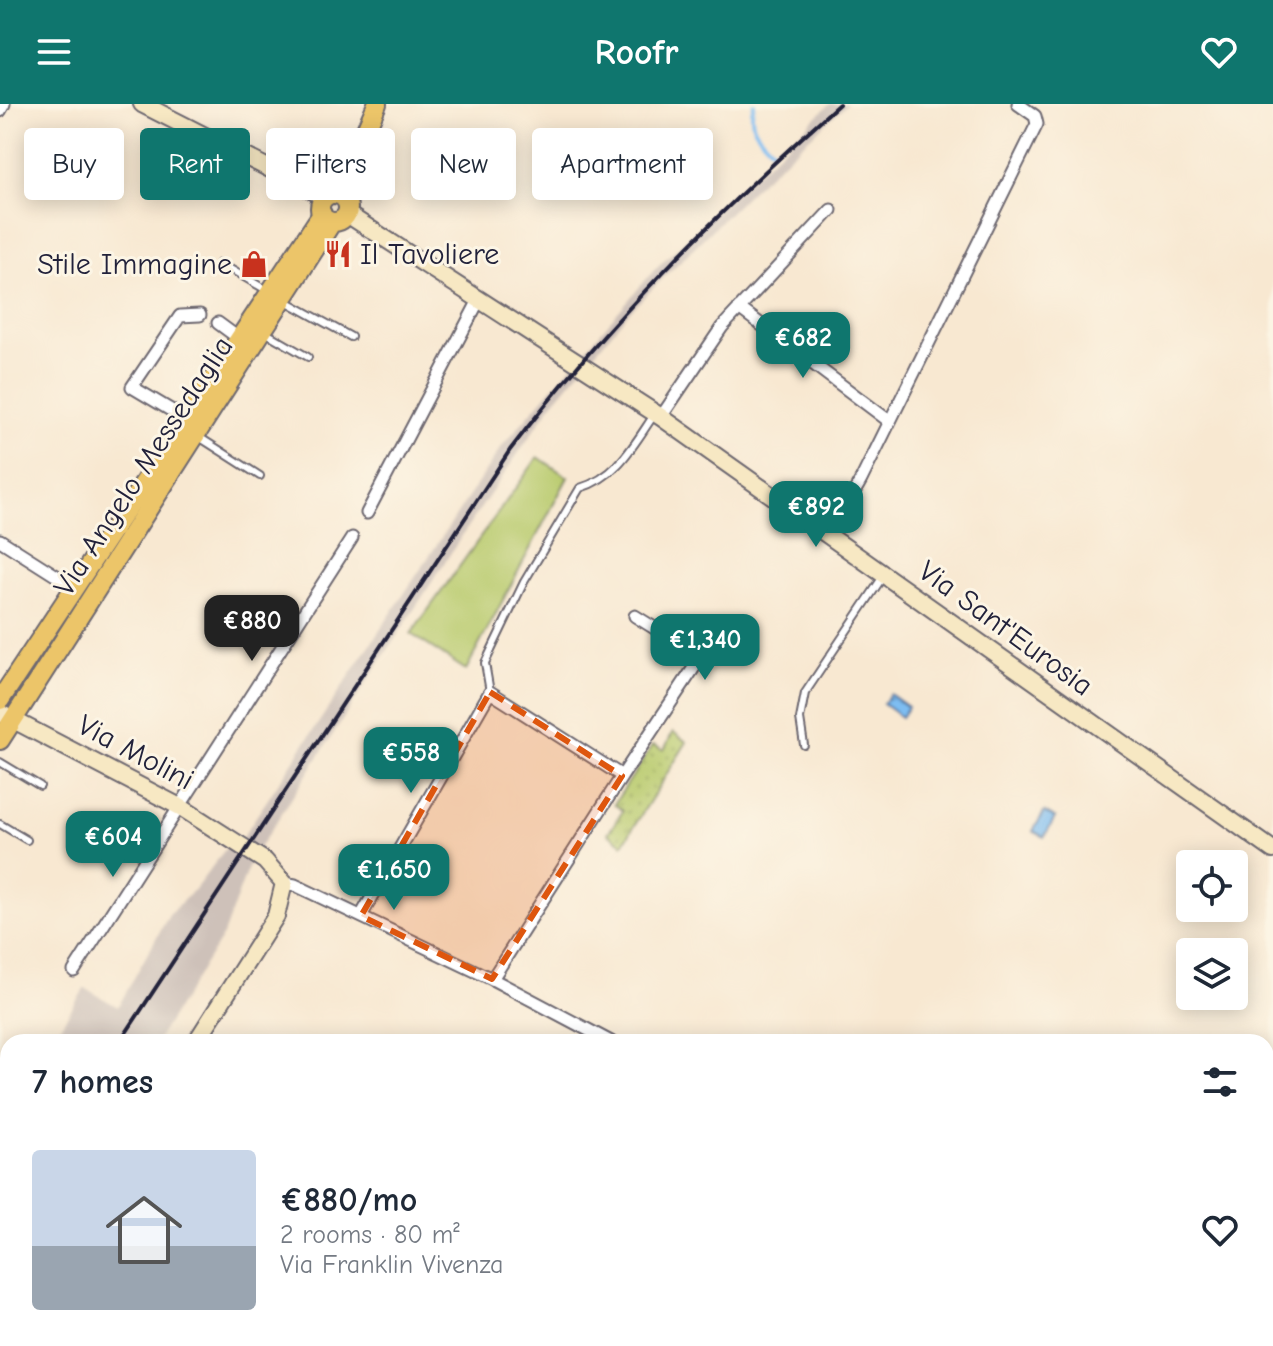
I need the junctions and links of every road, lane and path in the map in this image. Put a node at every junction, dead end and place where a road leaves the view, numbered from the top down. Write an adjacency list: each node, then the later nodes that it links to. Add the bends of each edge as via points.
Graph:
1 (4, 104): 5 (street)
2 (142, 104): 6 (street, Via Sant'Eurosia)
3 (377, 104): 6 (main road, Via Angelo Messedaglia)
4 (1018, 104): 20 (street, via 1035,116 1037,124)
5 (0, 111)
6 (333, 208): 9 (main road, Via Angelo Messedaglia); 10 (street, Via Sant'Eurosia)
7 (831, 210): 11 (street)
8 (220, 263): 9 (lane)
9 (275, 295): 14 (main road, Via Angelo Messedaglia); 15 (main road, Via Angelo Messedaglia); 16 (lane)
10 (479, 300): 18 (street, Via Sant'Eurosia); 23 (street)
11 (739, 308): 18 (street); 20 (street)
12 (200, 315): 19 (street, Via Angelo Messedaglia, via 180,316 132,387)
13 (218, 323): 15 (street, Via Angelo Messedaglia)
14 (262, 331): 17 (lane); 21 (main road, Via Angelo Messedaglia)
15 (237, 337): 19 (main road, Via Angelo Messedaglia)
16 (351, 337)
17 (308, 357)
18 (659, 415): 24 (street, Via Sant'Eurosia); 31 (lane, via 619,465 602,481 580,488 572,501 485,663)
19 (184, 418): 28 (main road, Via Angelo Messedaglia)
20 (889, 421): 24 (street)
21 (196, 435): 22 (lane); 29 (main road, Via Angelo Messedaglia)
22 (260, 476)
23 (367, 513)
24 (830, 535): 27 (street, Via Sant'Eurosia)
25 (352, 538): 39 (street)
26 (0, 540): 28 (street)
27 (884, 575): 35 (lane, via 805,693 800,719); 42 (street, Via Sant'Eurosia)
28 (74, 587): 29 (lane); 32 (main road, Via Angelo Messedaglia)
29 (91, 598): 33 (main road, Via Angelo Messedaglia)
30 (635, 616): 37 (street, via 701,657)
31 (490, 692): 37 (street); 44 (street)
32 (0, 700)
33 (7, 715): 34 (main road, Via Angelo Messedaglia); 39 (street, Via Molini)
34 (0, 740)
35 (804, 745)
36 (0, 762): 38 (lane)
37 (622, 776): 46 (street)
38 (40, 786)
39 (182, 808): 43 (street, Via Molini, via 265,861); 45 (street)
40 (0, 824): 41 (lane)
41 (27, 840)
42 (1273, 850)
43 (284, 883): 44 (street); 47 (street, via 276,916)
44 (361, 916): 46 (street)
45 (74, 971)
46 (492, 979): 48 (street)
47 (201, 1034)
48 (596, 1034)
49 (0, 1089): 50 (street)
50 (0, 1107)

